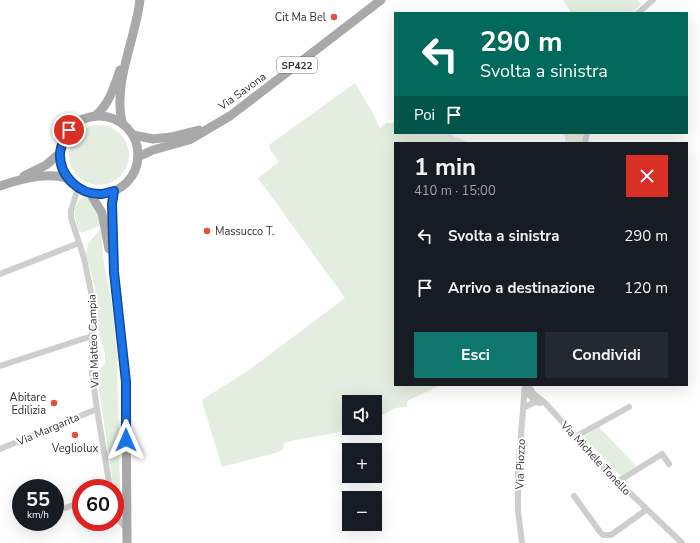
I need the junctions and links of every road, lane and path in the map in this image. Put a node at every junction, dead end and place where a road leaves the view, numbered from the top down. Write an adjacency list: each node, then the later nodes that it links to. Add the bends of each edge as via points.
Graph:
1 (140, 0): 5 (main road)
2 (381, 0): 8 (main road, Via Savona / SP422, via 245,105)
3 (653, 0): 4 (street)
4 (639, 12)
5 (128, 50): 6 (main road, via 111,95); 7 (main road, via 119,102)
6 (95, 116): 7 (main road, via 104,116); 10 (main road, via 85,118 69,130)
7 (122, 123): 9 (main road)
8 (210, 127): 9 (main road, Via Savona / SP422, via 153,139); 11 (main road, Via Savona / SP422, via 189,140 152,150)
9 (133, 135): 11 (main road)
10 (60, 153): 12 (main road); 13 (main road, via 46,165)
11 (138, 157): 16 (main road, via 131,178)
12 (67, 178): 13 (main road, via 41,176); 15 (main road)
13 (12, 182): 14 (main road)
14 (0, 185)
15 (78, 188): 17 (main road); 19 (street, Via Matteo Campia, via 71,211)
16 (114, 191): 17 (main road); 18 (main road)
17 (90, 193): 18 (main road, via 102,213)
18 (110, 236): 38 (main road, via 126,382)
19 (79, 243): 20 (street); 21 (street, Via Matteo Campia, via 90,284 94,312)
20 (0, 274)
21 (92, 336): 22 (street); 27 (street, Via Matteo Campia, via 92,374)
22 (0, 366)
23 (526, 387): 24 (street, Via Michele Tonello, via 532,398); 26 (street, Via Piozzo)
24 (546, 404): 26 (street, via 535,402); 28 (street, Via Michele Tonello)
25 (629, 406): 28 (street)
26 (524, 408): 40 (street, Via Piozzo, via 518,471 518,510)
27 (97, 409): 29 (street, Via Margarita); 31 (street, Via Matteo Campia)
28 (575, 437): 32 (street, Via Michele Tonello)
29 (0, 449)
30 (669, 464): 32 (street, via 662,454)
31 (109, 479)
32 (617, 482): 36 (street, Via Michele Tonello)
33 (574, 496): 36 (street, via 603,535 611,534)
34 (72, 505): 35 (street)
35 (65, 508)
36 (646, 510): 41 (street, Via Michele Tonello)
37 (124, 526): 38 (street)
38 (126, 528): 39 (main road)
39 (126, 543)
40 (522, 543)
41 (682, 543)

